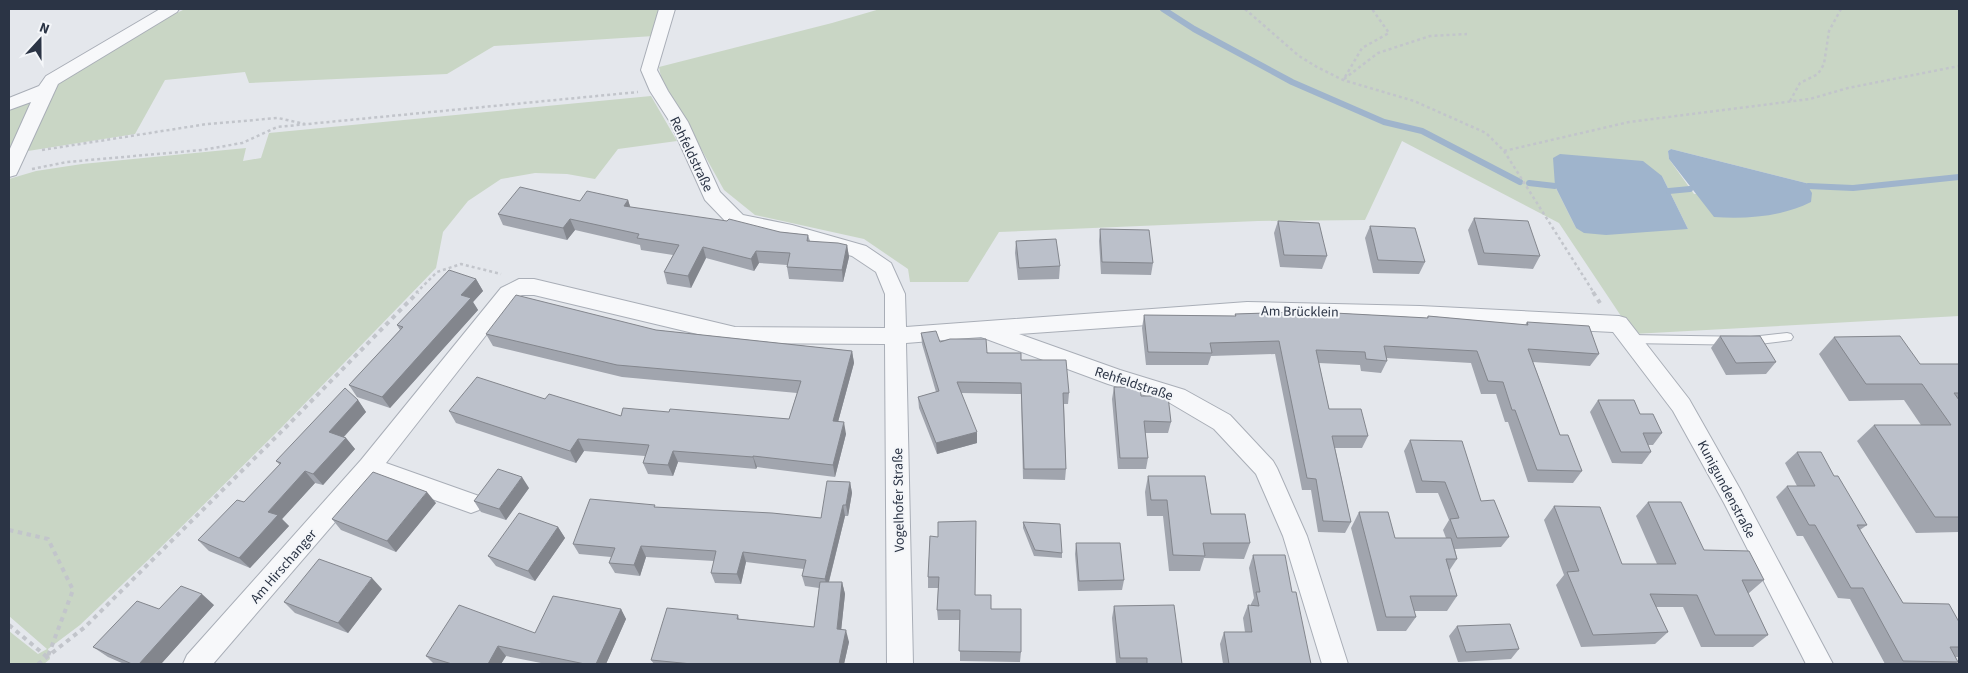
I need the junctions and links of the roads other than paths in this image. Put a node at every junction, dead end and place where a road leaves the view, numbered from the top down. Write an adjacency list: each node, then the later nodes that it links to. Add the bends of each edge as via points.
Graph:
1 (171, 9): 3 (street, via 52,80)
2 (667, 9): 9 (street, Rehfeldstraße, via 649,70 712,195 737,221 859,251 884,268 895,294)
3 (45, 90): 4 (street); 5 (street)
4 (9, 104)
5 (9, 171)
6 (519, 287): 9 (street, Rehfeldstraße, via 534,287 735,335); 11 (street, Am Hirschanger, via 508,293)
7 (981, 328): 8 (street, Am Brücklein, via 1247,310 1420,314); 9 (street, Rehfeldstraße); 15 (street, Rehfeldstraße, via 1116,378 1177,396 1222,422 1265,468 1295,536)
8 (1624, 332): 10 (lane, via 1751,340); 16 (street, Kunigundenstraße, via 1681,405)
9 (895, 336): 14 (street, Vogelhofer Straße)
10 (1787, 337)
11 (369, 467): 12 (street); 13 (street, Am Hirschanger)
12 (471, 503)
13 (196, 664)
14 (900, 664)
15 (1334, 664)
16 (1820, 664)

